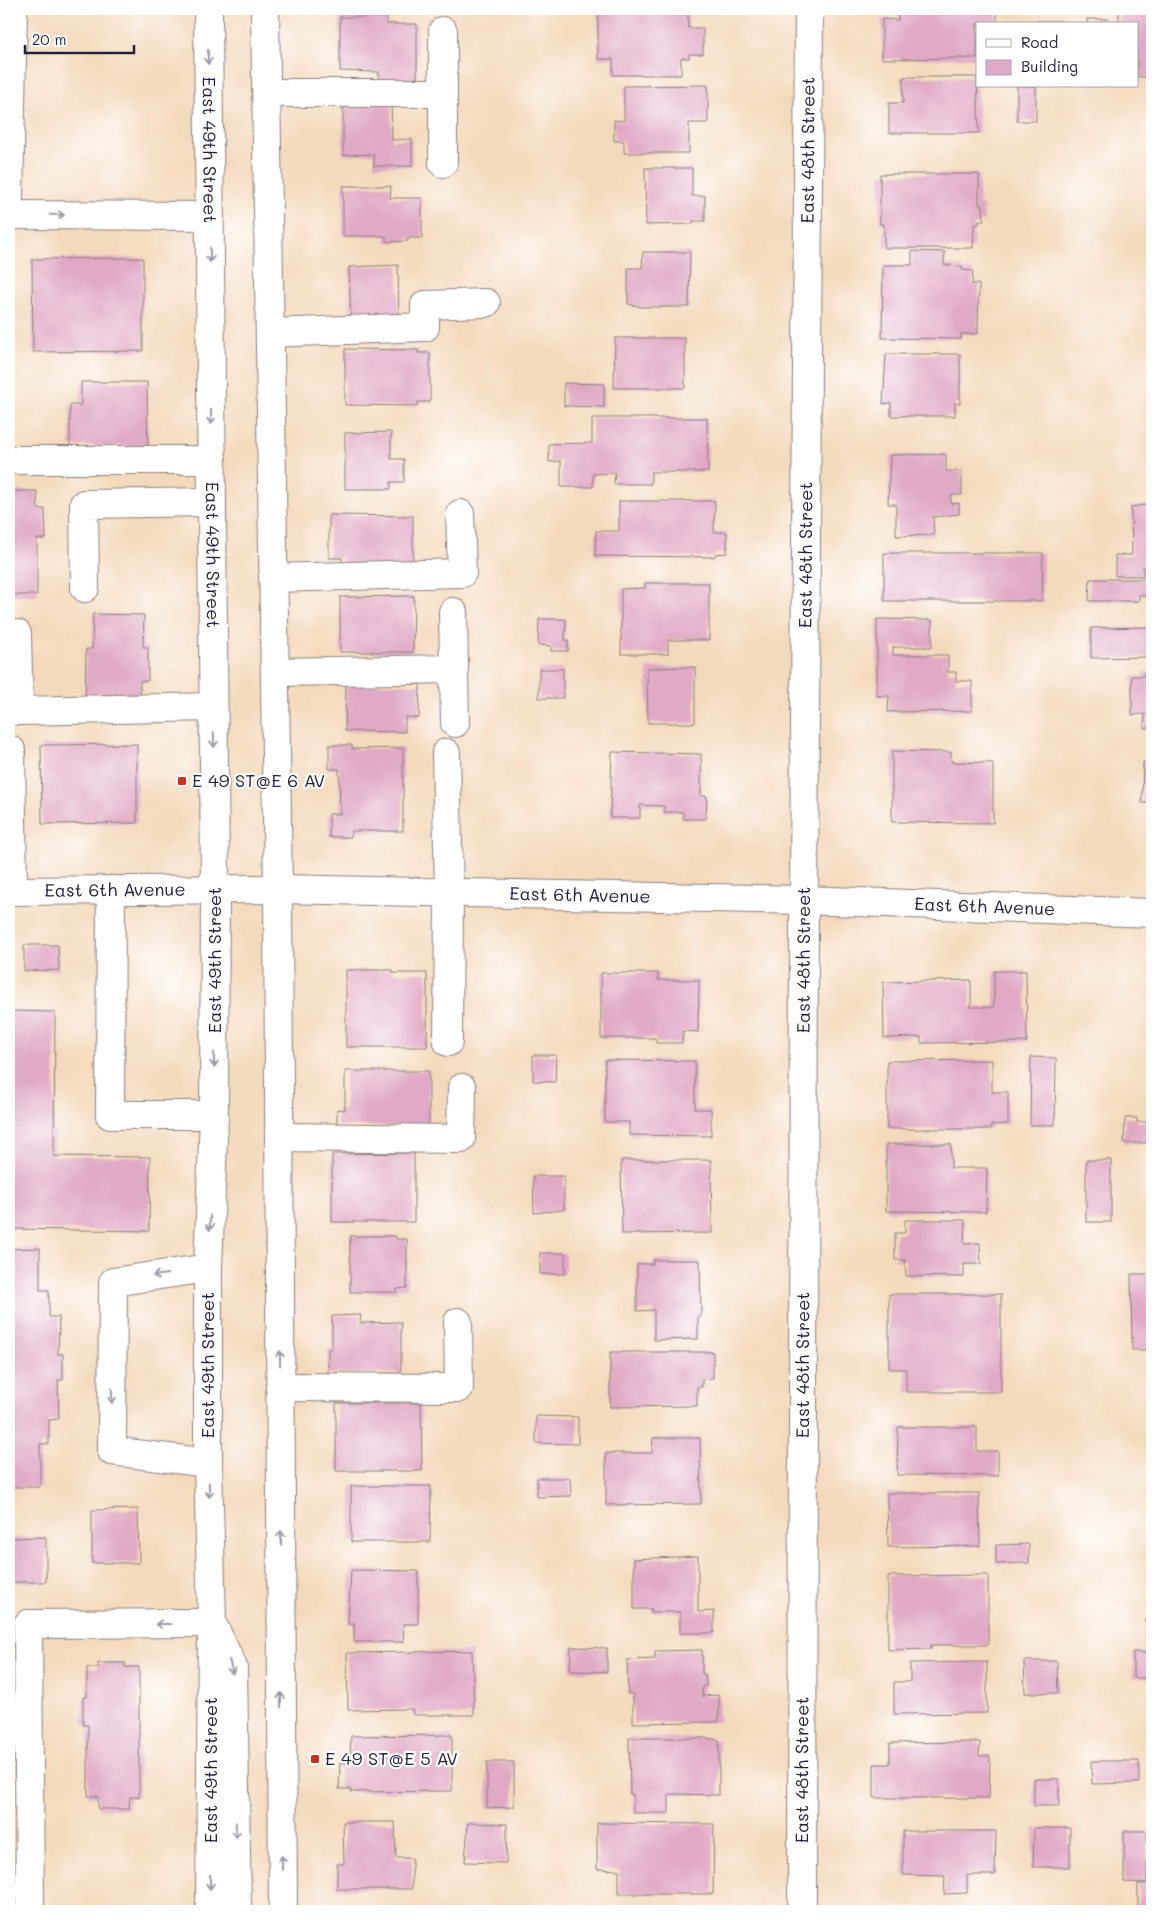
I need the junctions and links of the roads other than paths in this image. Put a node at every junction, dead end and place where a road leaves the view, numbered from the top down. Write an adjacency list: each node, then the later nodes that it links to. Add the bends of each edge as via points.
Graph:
1 (13, 9): 9 (main road)
2 (208, 9): 11 (main road, East 49th Street, one-way to 11)
3 (265, 9): 6 (main road)
4 (809, 9): 33 (main road, East 48th Street)
5 (443, 31): 7 (main road)
6 (267, 92): 7 (main road); 13 (main road)
7 (443, 93): 8 (main road)
8 (443, 163)
9 (9, 198)
10 (9, 215): 11 (main road, one-way to 11)
11 (210, 216): 15 (main road, East 49th Street, one-way to 15)
12 (486, 302): 13 (main road, via 425,305 426,327)
13 (270, 333): 18 (main road)
14 (9, 460): 15 (main road)
15 (212, 460): 16 (main road, East 49th Street)
16 (212, 502): 19 (main road, via 84,504); 24 (main road, East 49th Street)
17 (460, 514): 18 (main road, via 462,573)
18 (273, 578): 23 (main road)
19 (85, 588)
20 (453, 612): 22 (main road)
21 (17, 634): 24 (main road, via 19,711)
22 (454, 668): 23 (main road); 25 (main road)
23 (275, 672): 29 (main road)
24 (213, 707): 28 (main road, East 49th Street, one-way to 28)
25 (455, 723)
26 (11, 750): 31 (main road)
27 (446, 754): 32 (main road)
28 (215, 889): 29 (main road, East 6th Avenue); 30 (main road, East 6th Avenue); 37 (main road, East 49th Street, one-way to 37)
29 (278, 889): 32 (main road, East 6th Avenue); 38 (main road)
30 (111, 890): 31 (main road, East 6th Avenue); 37 (main road, via 110,1115)
31 (11, 891)
32 (449, 893): 33 (main road, East 6th Avenue); 35 (main road)
33 (804, 900): 34 (main road, East 6th Avenue); 48 (main road, East 48th Street)
34 (1152, 913)
35 (448, 1042)
36 (462, 1088): 38 (main road, via 461,1139)
37 (214, 1116): 39 (main road, East 49th Street, one-way to 39)
38 (279, 1137): 41 (main road, one-way to 38)
39 (208, 1268): 42 (main road, East 49th Street); 42 (main road, one-way to 42, via 113,1282 112,1451)
40 (458, 1322): 41 (main road, via 459,1388)
41 (280, 1387): 47 (main road, one-way to 41)
42 (208, 1463): 43 (main road, East 49th Street, one-way to 43)
43 (212, 1623): 44 (main road, one-way to 44, via 28,1624); 45 (main road, East 49th Street, one-way to 45); 46 (main road, one-way to 46, via 233,1667)
44 (30, 1911)
45 (210, 1911)
46 (237, 1911)
47 (282, 1911)
48 (802, 1911)

